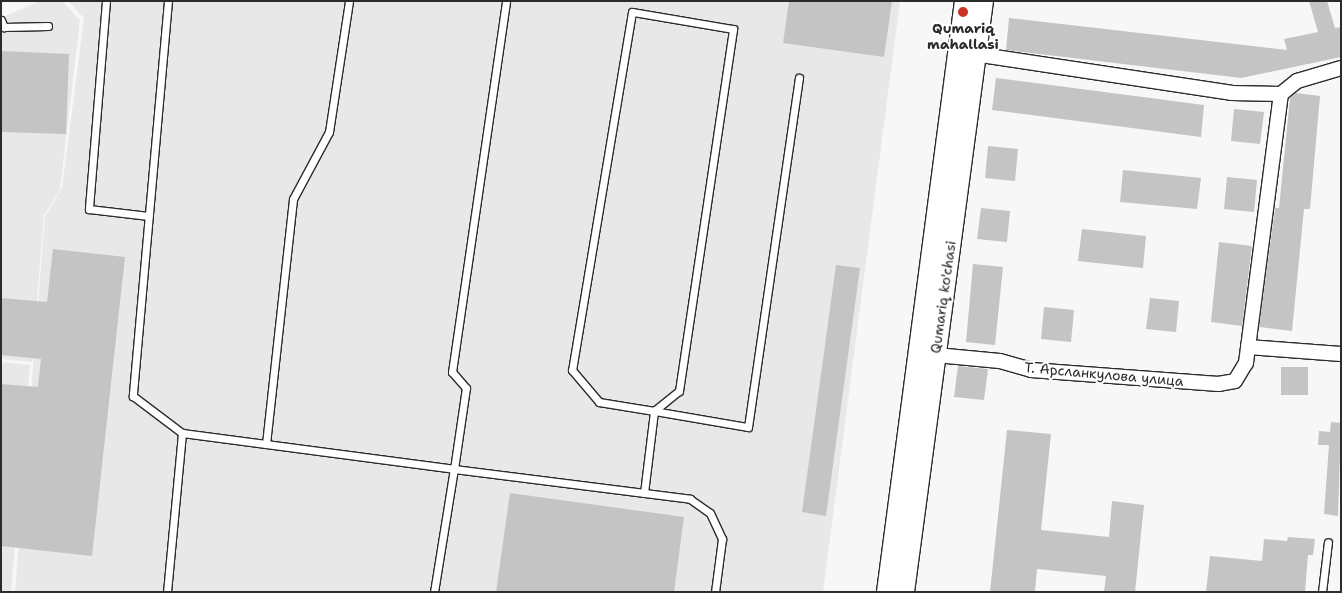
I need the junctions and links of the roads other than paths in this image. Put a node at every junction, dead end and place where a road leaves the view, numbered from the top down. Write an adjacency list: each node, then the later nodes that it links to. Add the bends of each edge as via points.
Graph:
1 (106, 1): 13 (lane, via 89,209)
2 (168, 1): 13 (lane)
3 (348, 1): 19 (lane, via 330,132 293,199)
4 (506, 1): 20 (lane, via 452,372 466,388)
5 (965, 1): 9 (main road, Qumariq ko'chasi)
6 (983, 1): 9 (main road, Qumariq ko'chasi)
7 (1, 20): 8 (lane, via 4,27)
8 (48, 26)
9 (967, 53): 12 (street, via 1231,93); 16 (main road, Qumariq ko'chasi); 26 (main road, Qumariq ko'chasi)
10 (1341, 68): 12 (street, via 1297,82)
11 (799, 78): 17 (lane, via 748,427)
12 (1281, 94): 14 (street, Т. Арсланкулова улица)
13 (149, 216): 18 (lane, via 133,396)
14 (1248, 347): 15 (street); 16 (street, Т. Арсланкулова улица, via 1240,377 1224,384 1031,370 1000,361)
15 (1341, 354)
16 (936, 356): 27 (main road, Qumariq ko'chasi)
17 (654, 411): 17 (lane, via 679,391 733,28 632,12 572,370 599,402); 21 (lane)
18 (182, 434): 19 (lane); 23 (lane)
19 (266, 444): 20 (lane)
20 (454, 469): 21 (lane); 24 (lane)
21 (644, 493): 25 (lane, via 690,499 710,513 722,539)
22 (1328, 542): 28 (lane)
23 (167, 592)
24 (434, 592)
25 (715, 592)
26 (887, 592)
27 (904, 592)
28 (1322, 592)

